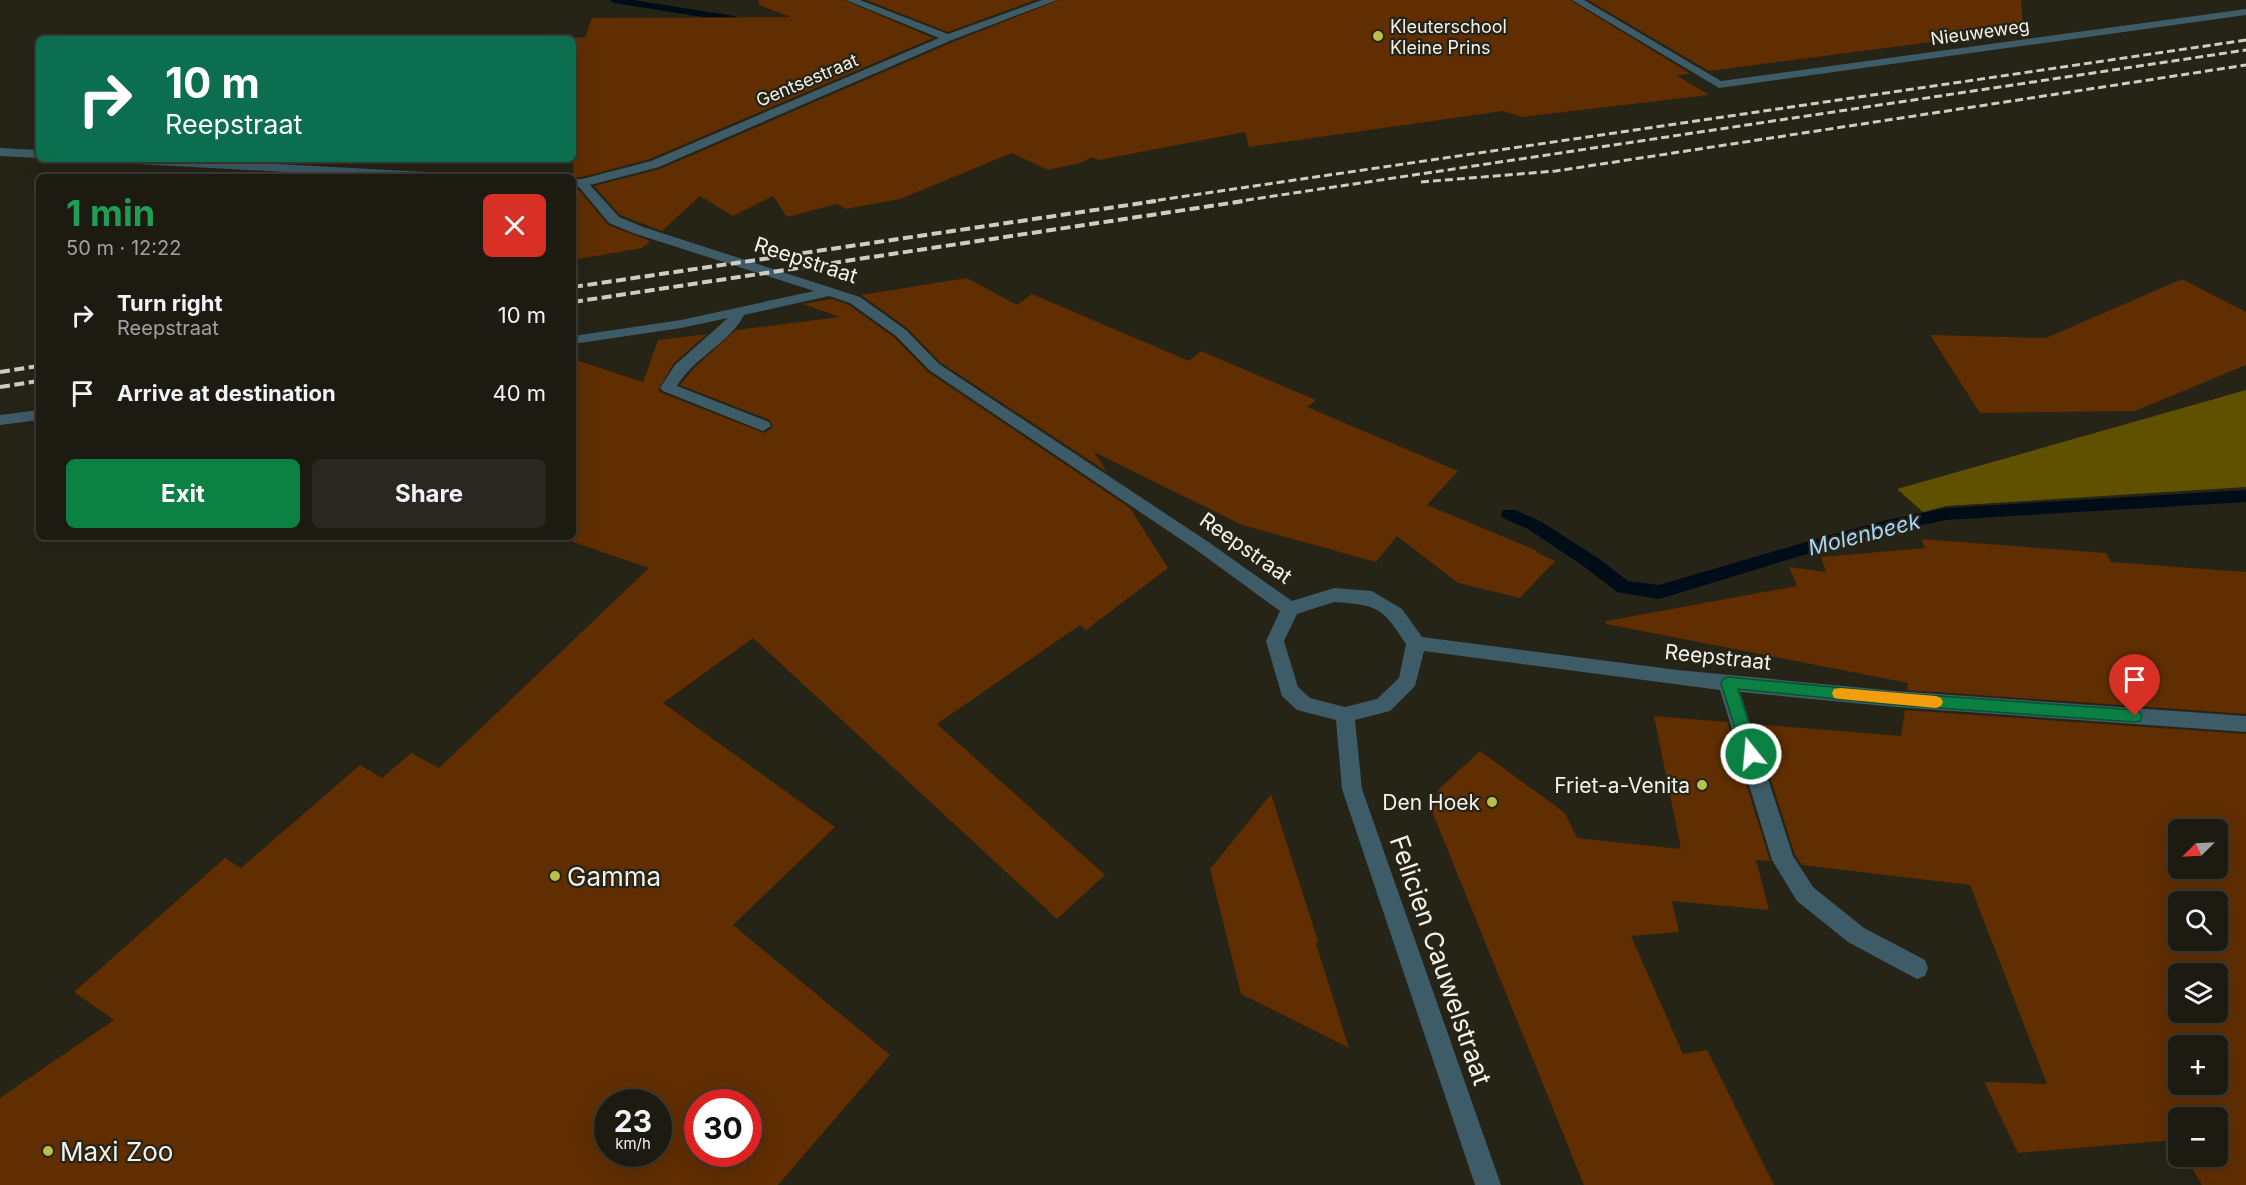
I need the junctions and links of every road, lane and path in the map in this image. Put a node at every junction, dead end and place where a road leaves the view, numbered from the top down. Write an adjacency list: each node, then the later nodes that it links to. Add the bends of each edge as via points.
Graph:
1 (851, 0): 5 (street)
2 (1052, 0): 5 (street, Gentsestraat)
3 (1581, 0): 4 (street, Nieuweweg, via 1719,85)
4 (2246, 12)
5 (948, 38): 11 (street, Gentsestraat, via 656,164)
6 (0, 152): 7 (street)
7 (36, 154)
8 (231, 162): 9 (street)
9 (268, 163): 10 (street)
10 (407, 174)
11 (578, 183): 12 (street, Reepstraat, via 614,220)
12 (826, 292): 13 (street); 18 (street, Reepstraat, via 855,300 901,333 934,367)
13 (738, 312): 14 (street); 17 (street, via 732,324 680,368 668,388)
14 (576, 340)
15 (36, 415): 16 (street)
16 (0, 420)
17 (763, 426)
18 (1290, 609): 19 (street, Reepstraat, via 1334,595 1372,598 1396,614); 21 (street, via 1275,641 1289,691 1304,704)
19 (1416, 644): 20 (street, Reepstraat); 21 (street, via 1408,681 1383,705)
20 (1728, 683): 22 (street, Reepstraat); 23 (street, via 1783,860 1805,894 1856,934)
21 (1345, 715): 24 (street, Felicien Cauwelstraat, via 1352,789)
22 (2246, 724)
23 (1917, 968)
24 (1488, 1185)

